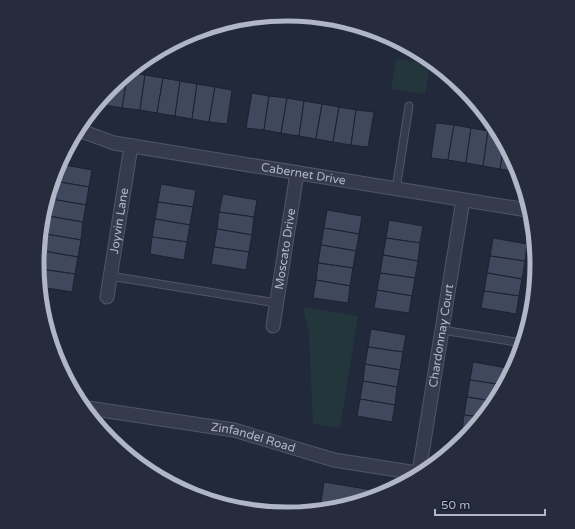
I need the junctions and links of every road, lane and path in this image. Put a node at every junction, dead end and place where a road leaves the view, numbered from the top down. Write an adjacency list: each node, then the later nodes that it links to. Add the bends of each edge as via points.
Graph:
1 (409, 106): 5 (lane)
2 (83, 133): 3 (street, Cabernet Drive)
3 (131, 146): 4 (street, Cabernet Drive); 8 (street, Joyvin Lane)
4 (297, 173): 5 (street, Cabernet Drive); 10 (street, Moscato Drive)
5 (396, 189): 6 (street, Cabernet Drive)
6 (463, 200): 7 (street, Cabernet Drive); 12 (street, Chardonnay Court)
7 (525, 210)
8 (110, 276): 9 (street, Joyvin Lane); 10 (lane)
9 (107, 297)
10 (276, 303): 11 (street, Moscato Drive)
11 (273, 326)
12 (442, 330): 13 (lane); 15 (street, Chardonnay Court)
13 (518, 342)
14 (91, 408): 16 (street, Zinfandel Road, via 234,430 334,460)
15 (418, 470)
16 (415, 472)

